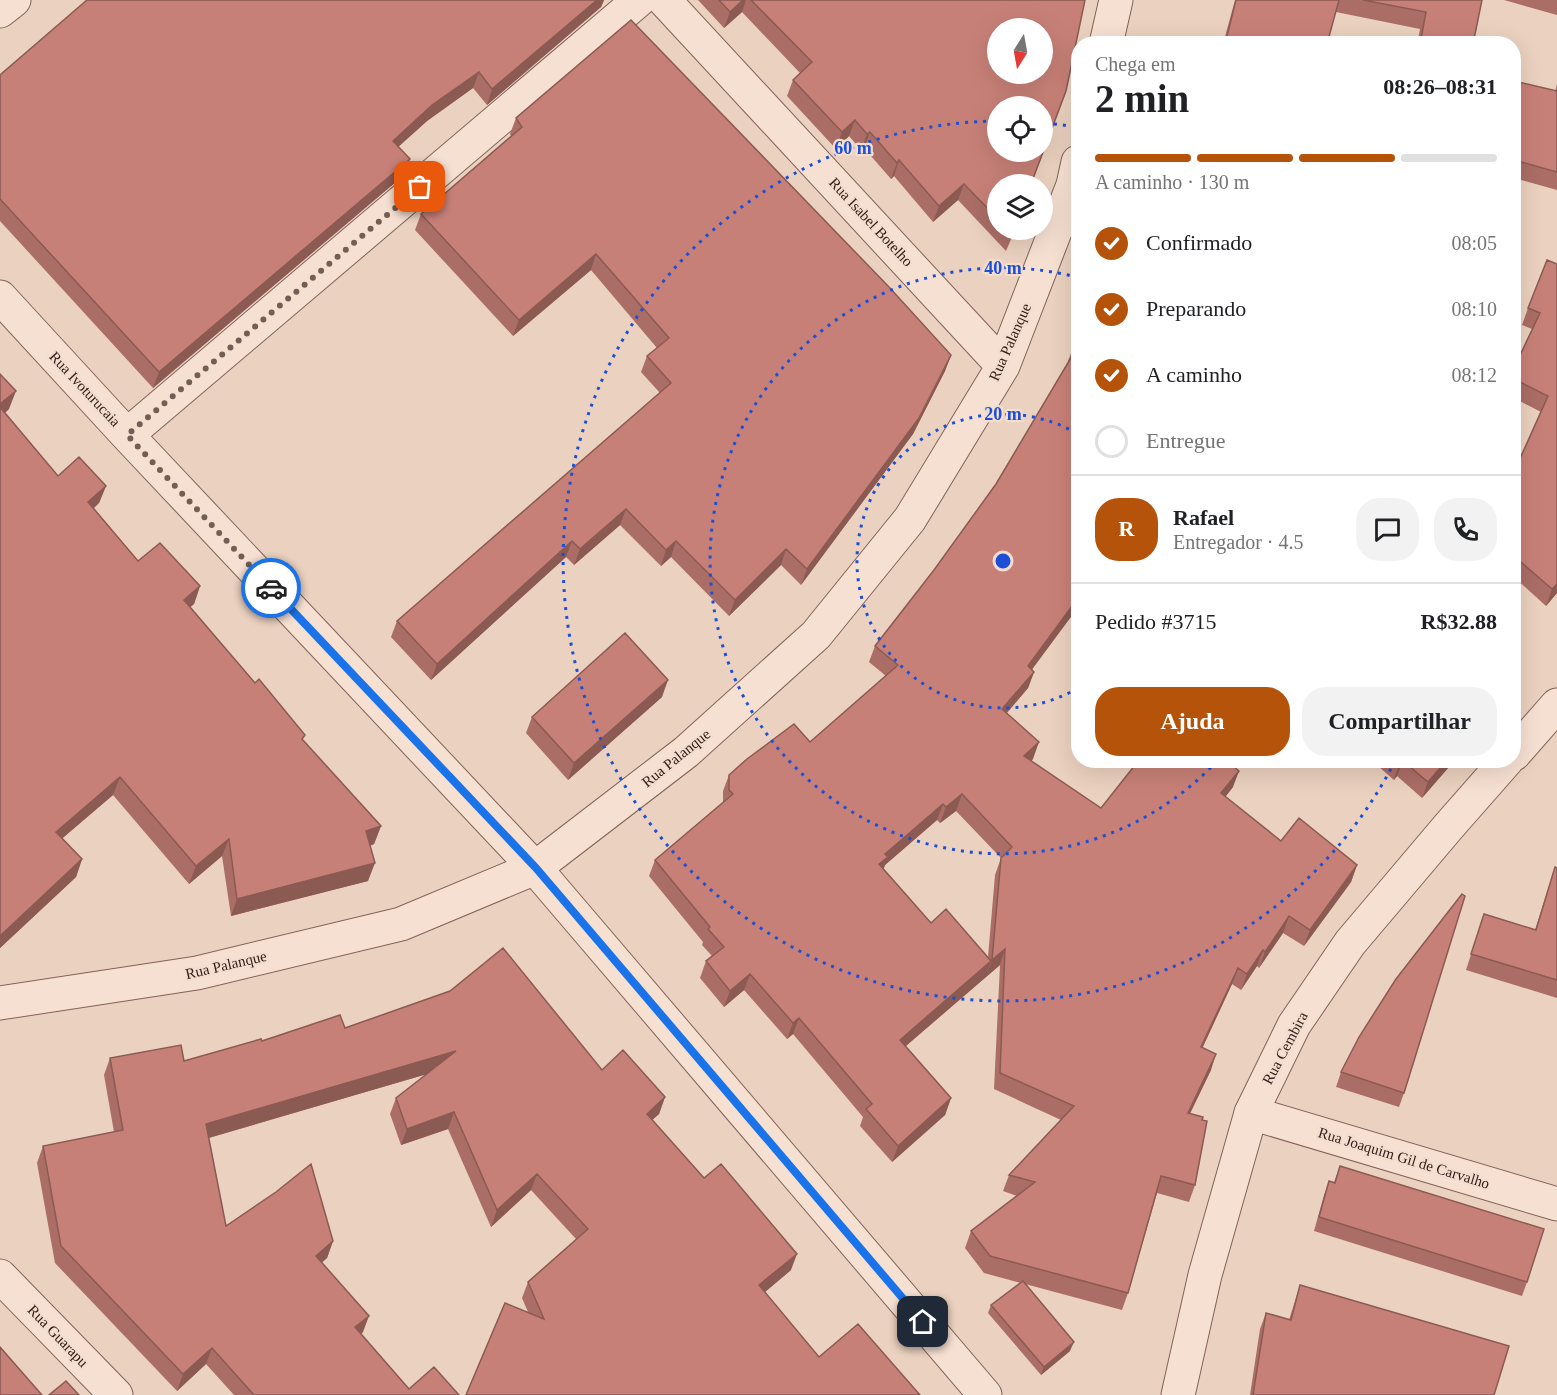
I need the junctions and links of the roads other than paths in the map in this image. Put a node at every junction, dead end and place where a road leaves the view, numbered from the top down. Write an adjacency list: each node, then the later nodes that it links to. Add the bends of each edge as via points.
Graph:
1 (14, 0): 5 (street)
2 (639, 0): 10 (street)
3 (664, 0): 9 (street, Rua Isabel Botelho)
4 (1116, 0): 6 (street)
5 (0, 11)
6 (1108, 36)
7 (1071, 191): 9 (street, Rua Palanque)
8 (0, 297): 10 (street, Rua Ivoturucaia)
9 (1003, 366): 14 (street, Rua Palanque, via 910,519 816,635 686,752)
10 (127, 435): 14 (street, Rua Ivoturucaia)
11 (1557, 705): 12 (street)
12 (1521, 746)
13 (1500, 768): 16 (street, Rua Cembira, via 1350,944 1294,1025)
14 (536, 868): 15 (street, Rua Palanque, via 401,924 197,973); 20 (street, Rua Ivoturucaia)
15 (0, 1003)
16 (1251, 1113): 17 (street, Rua Joaquim Gil de Carvalho); 21 (street, Rua Cembira, via 1205,1275)
17 (1557, 1204)
18 (0, 1276): 19 (street, Rua Guarapu)
19 (116, 1395)
20 (985, 1395)
21 (1178, 1395)

